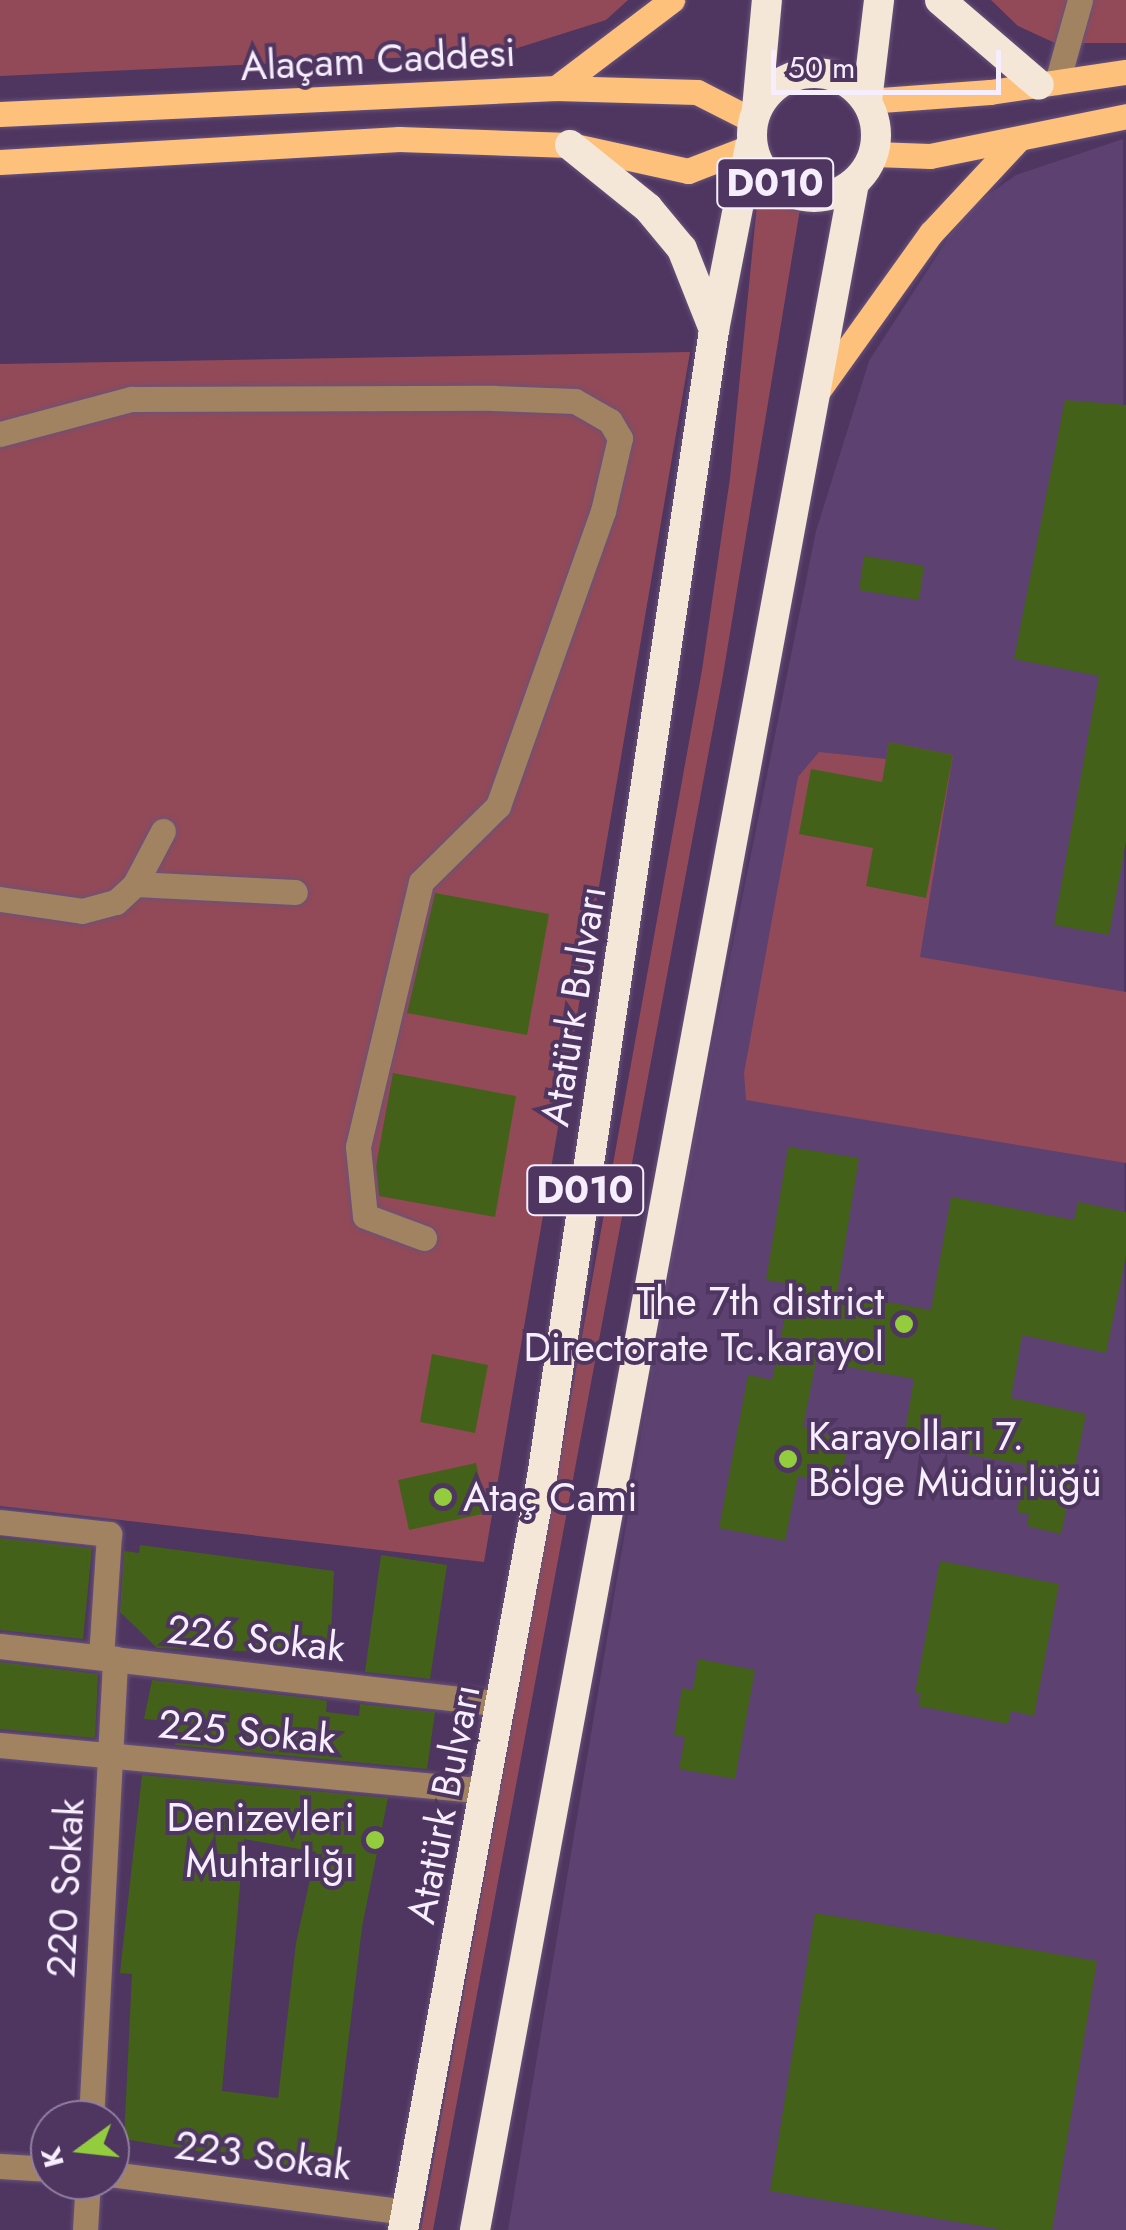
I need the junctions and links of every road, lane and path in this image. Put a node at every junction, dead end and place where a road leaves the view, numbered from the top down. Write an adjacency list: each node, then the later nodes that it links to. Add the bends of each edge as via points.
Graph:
1 (672, 0): 8 (main road)
2 (767, 0): 12 (highway, Atatürk Bulvarı / D010)
3 (879, 0): 9 (highway, D010)
4 (940, 0): 7 (highway)
5 (1080, 0): 7 (street)
6 (1126, 72): 7 (main road)
7 (1048, 83): 9 (main road)
8 (556, 88): 10 (main road, Alaçam Caddesi); 12 (main road, Alaçam Caddesi, via 697,92)
9 (867, 101): 12 (highway, D010, via 837,77 800,74 768,93); 15 (highway, D010)
10 (0, 114)
11 (1126, 116): 13 (main road)
12 (753, 125): 14 (main road, Alaçam Caddesi, via 688,171); 17 (highway, D010, via 770,179 802,197 838,194); 18 (highway, Atatürk Bulvarı / D010)
13 (1016, 142): 15 (main road, via 930,156); 19 (main road, via 932,234)
14 (570, 145): 16 (main road, Alaçam Caddesi, via 398,139); 18 (highway, via 648,208 682,249)
15 (874, 154): 17 (highway, D010)
16 (0, 162)
17 (854, 184): 19 (highway, D010)
18 (714, 330): 29 (highway, Atatürk Bulvarı / D010)
19 (817, 392): 40 (highway, D010)
20 (0, 434): 25 (street, via 131,400 494,398 575,401 610,420 620,438 603,511 498,806 422,882 358,1147 365,1216)
21 (163, 831): 22 (street)
22 (134, 884): 23 (street); 24 (street, via 116,902 82,911)
23 (295, 892)
24 (0, 899)
25 (424, 1238)
26 (0, 1522): 28 (street, 220 Sokak, via 109,1534)
27 (0, 1646): 28 (street, 226 Sokak)
28 (108, 1658): 29 (street, 226 Sokak); 31 (street, 220 Sokak)
29 (503, 1704): 32 (highway, Atatürk Bulvarı / D010)
30 (0, 1745): 31 (street, 225 Sokak)
31 (110, 1756): 32 (street, 225 Sokak); 33 (street, 220 Sokak)
32 (487, 1791): 38 (highway, Atatürk Bulvarı / D010)
33 (92, 2100)
34 (0, 2166): 35 (street)
35 (30, 2167)
36 (130, 2177): 38 (street, 223 Sokak)
37 (87, 2200): 39 (street)
38 (405, 2221)
39 (85, 2230)
40 (475, 2230)

